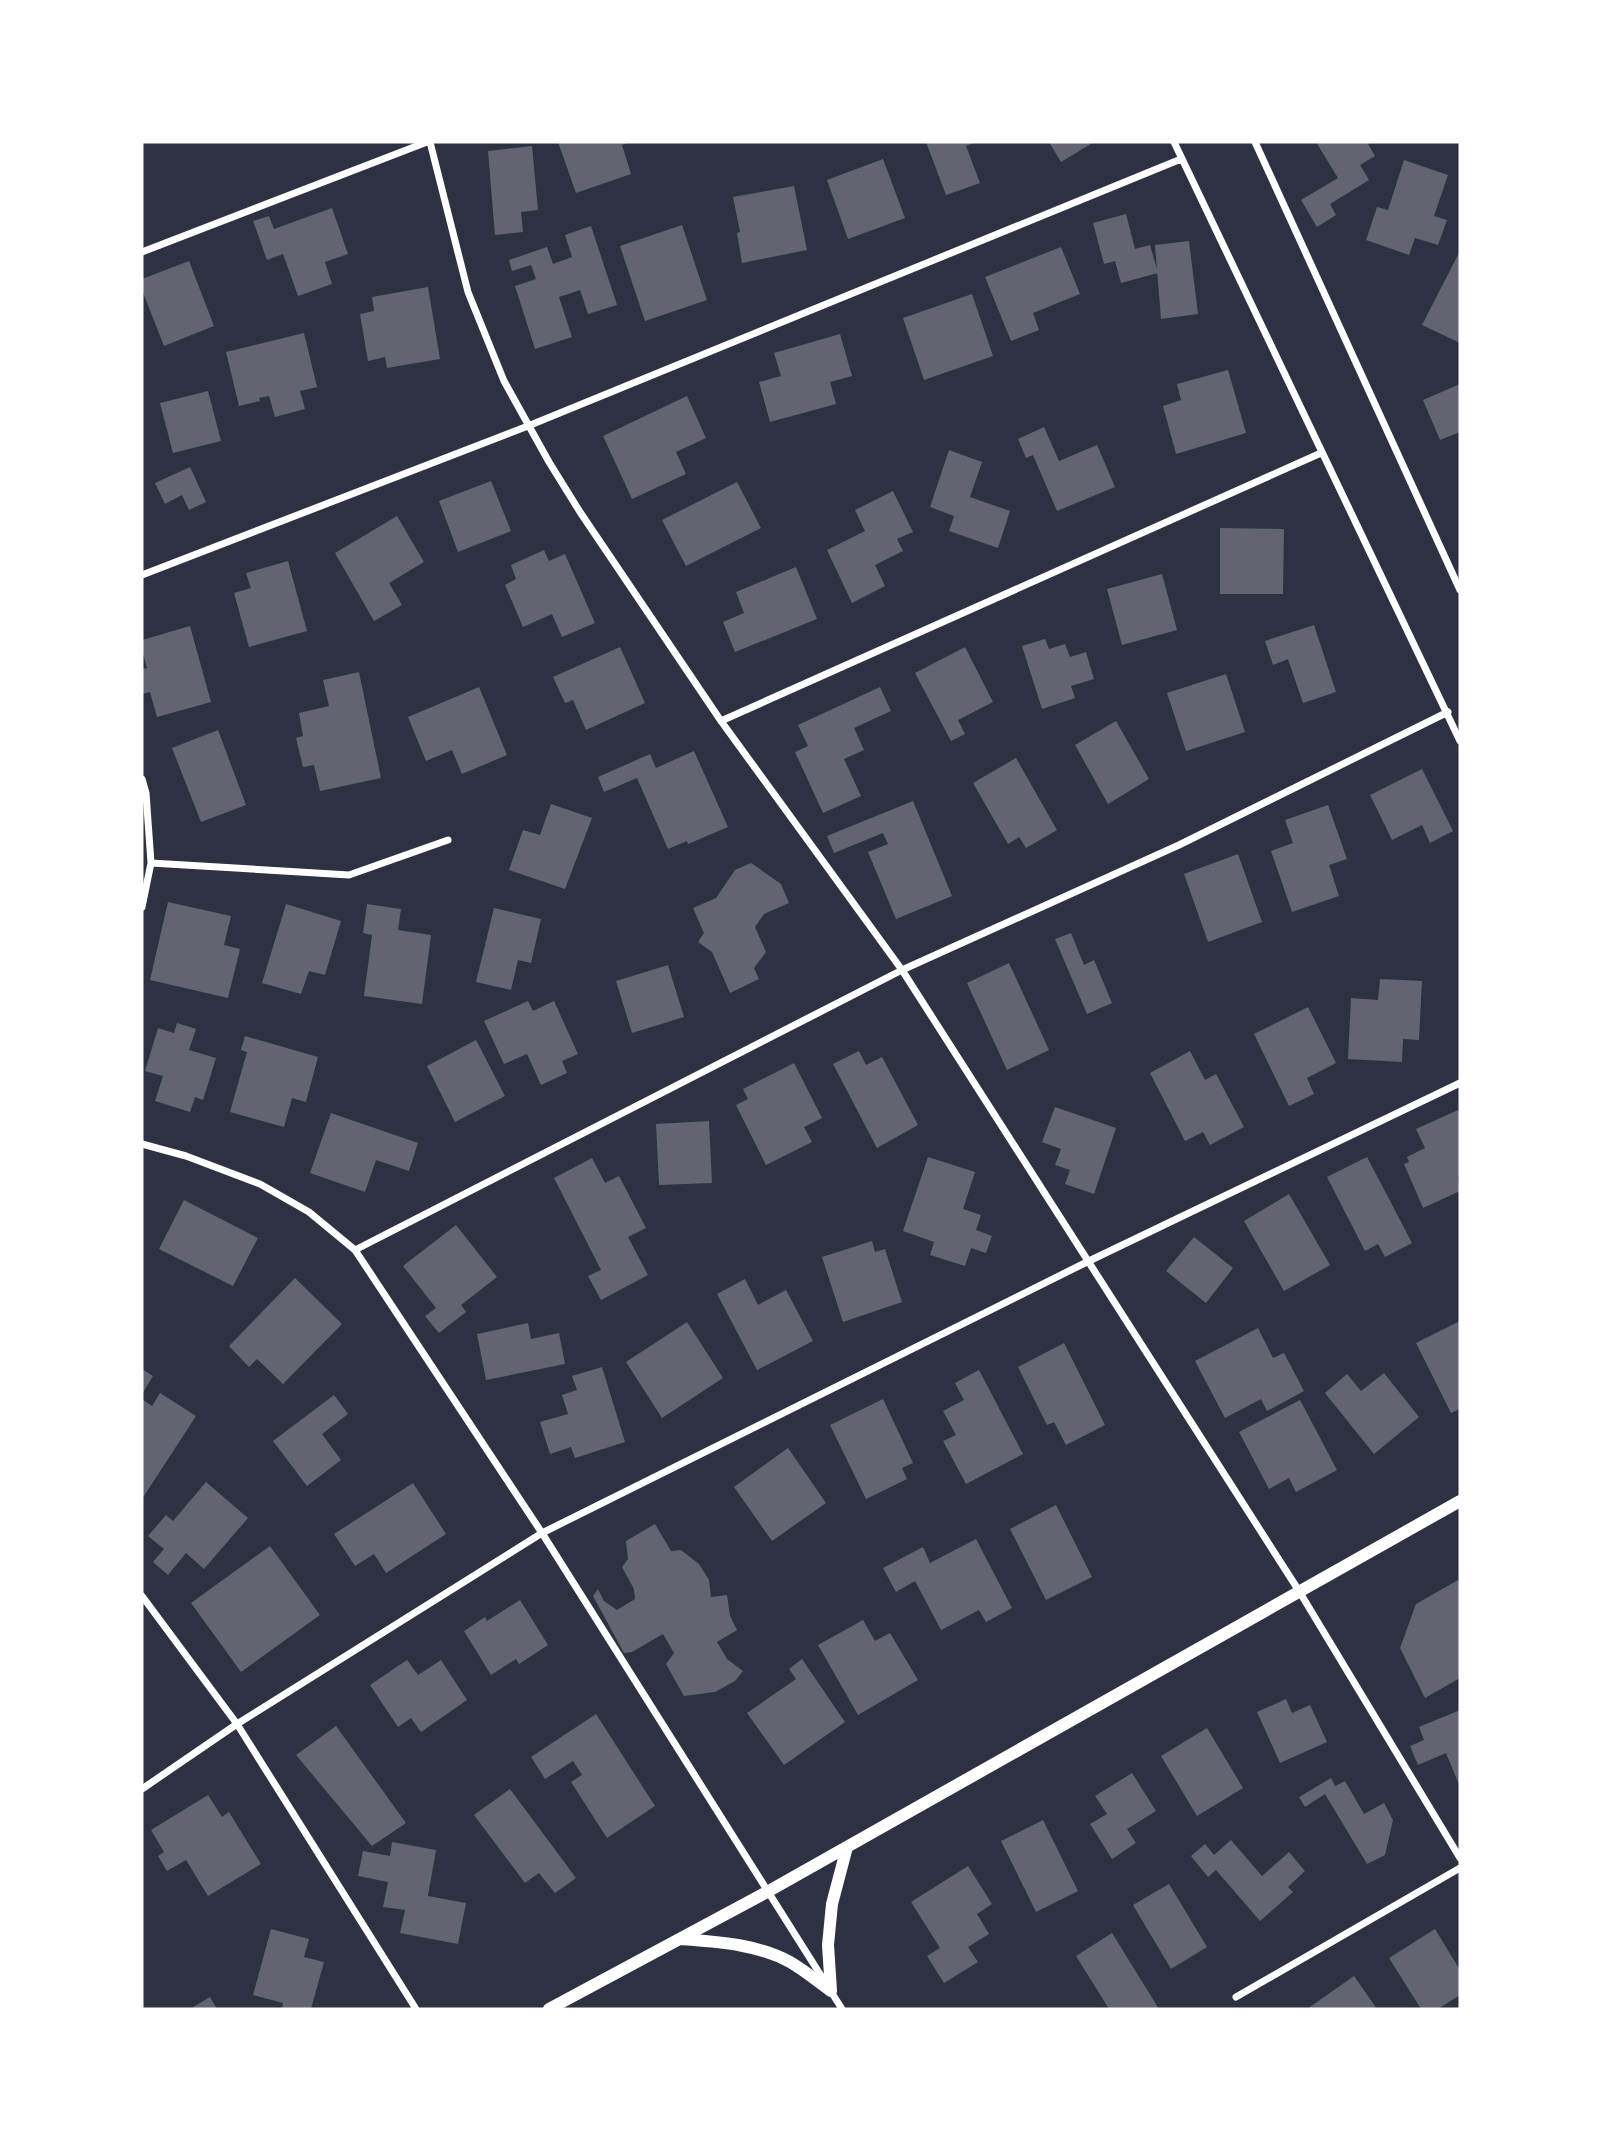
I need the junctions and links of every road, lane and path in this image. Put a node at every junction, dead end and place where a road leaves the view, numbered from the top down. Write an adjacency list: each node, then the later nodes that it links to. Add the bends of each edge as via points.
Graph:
1 (429, 142): 5 (street); 6 (street, via 468,292 504,381)
2 (1174, 142): 4 (street)
3 (1255, 142): 9 (street)
4 (1181, 159): 6 (street); 7 (street)
5 (142, 252)
6 (528, 426): 8 (street); 11 (street, via 580,512)
7 (1321, 453): 10 (street); 11 (street)
8 (142, 575)
9 (1460, 590)
10 (1447, 712): 12 (street); 17 (street, via 1179,845)
11 (721, 721): 17 (street)
12 (1460, 741)
13 (142, 779): 15 (street)
14 (448, 840): 15 (street, via 349,875)
15 (151, 863): 16 (street)
16 (142, 907)
17 (902, 970): 20 (street); 21 (street)
18 (1460, 1083): 21 (street)
19 (142, 1144): 20 (street, via 260,1184 309,1212)
20 (355, 1251): 23 (street)
21 (1088, 1261): 23 (street); 24 (street)
22 (1460, 1501): 24 (street)
23 (542, 1533): 26 (street); 31 (street)
24 (1299, 1591): 28 (street); 29 (street)
25 (142, 1596): 26 (street)
26 (237, 1724): 27 (street); 35 (street)
27 (142, 1789)
28 (847, 1847): 31 (street); 33 (street, via 832,1905 828,1945)
29 (1460, 1858)
30 (1460, 1868): 34 (street)
31 (767, 1892): 32 (street); 33 (street)
32 (681, 1939): 33 (street, via 768,1952); 36 (street)
33 (831, 1991): 37 (street)
34 (1236, 1997)
35 (416, 2009)
36 (549, 2009)
37 (842, 2009)

